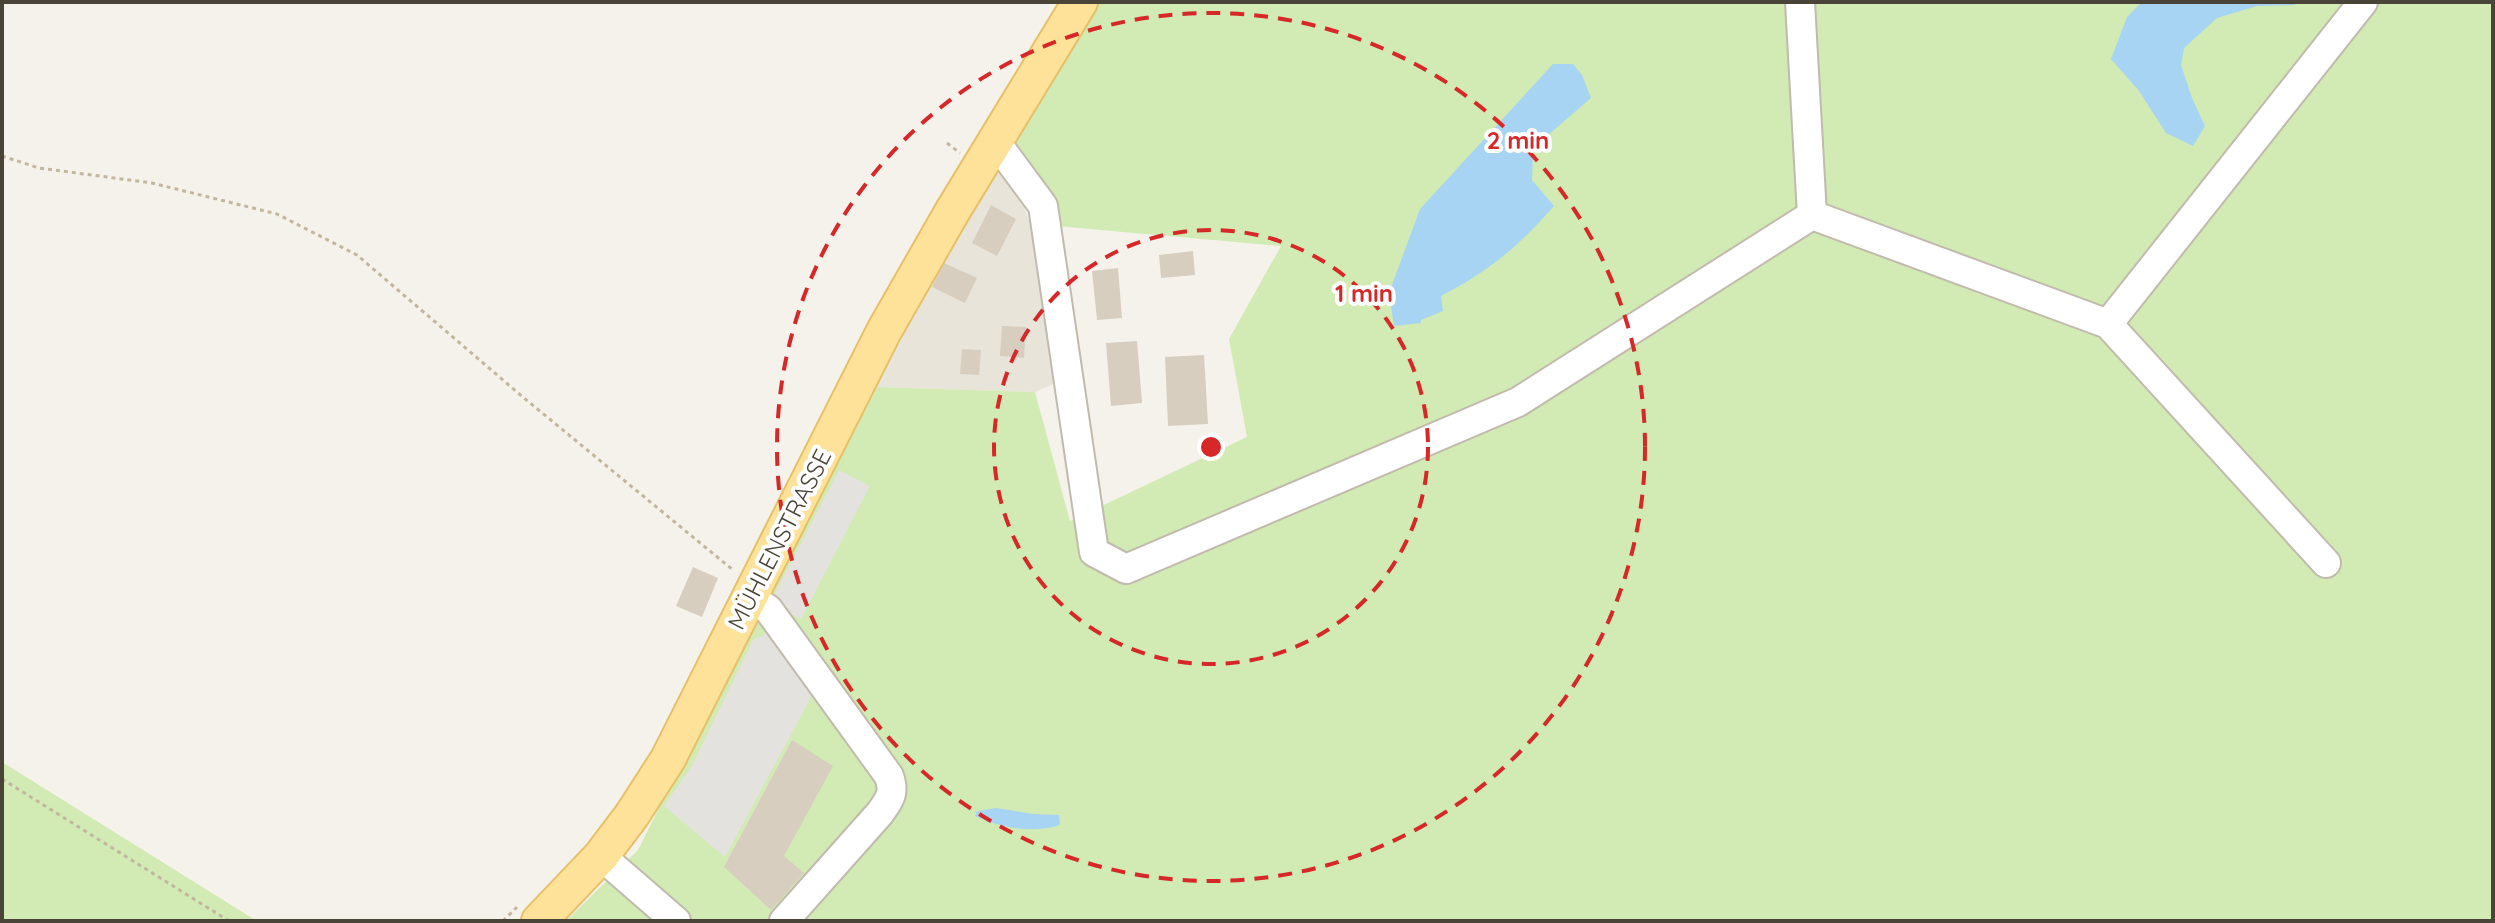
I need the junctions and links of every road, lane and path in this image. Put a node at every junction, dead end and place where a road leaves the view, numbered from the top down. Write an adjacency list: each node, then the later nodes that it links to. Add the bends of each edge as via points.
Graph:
1 (1080, 2): 4 (main road, MÜHLENSTRASSE)
2 (1800, 2): 6 (lane)
3 (2363, 2): 7 (lane)
4 (995, 141): 6 (lane, via 1043,206 1094,552 1126,569 1518,402); 9 (main road, MÜHLENSTRASSE, via 884,331)
5 (2, 156): 9 (path, via 39,168 152,183 277,214 357,255)
6 (1812, 215): 7 (lane)
7 (2108, 324): 8 (lane)
8 (2326, 563)
9 (752, 593): 11 (main road, MÜHLENSTRASSE, via 668,759); 15 (lane, via 889,776 893,789 880,813)
10 (2, 779): 12 (path)
11 (601, 856): 13 (main road, MÜHLENSTRASSE); 14 (lane)
12 (229, 921)
13 (539, 921)
14 (676, 921)
15 (784, 921)

